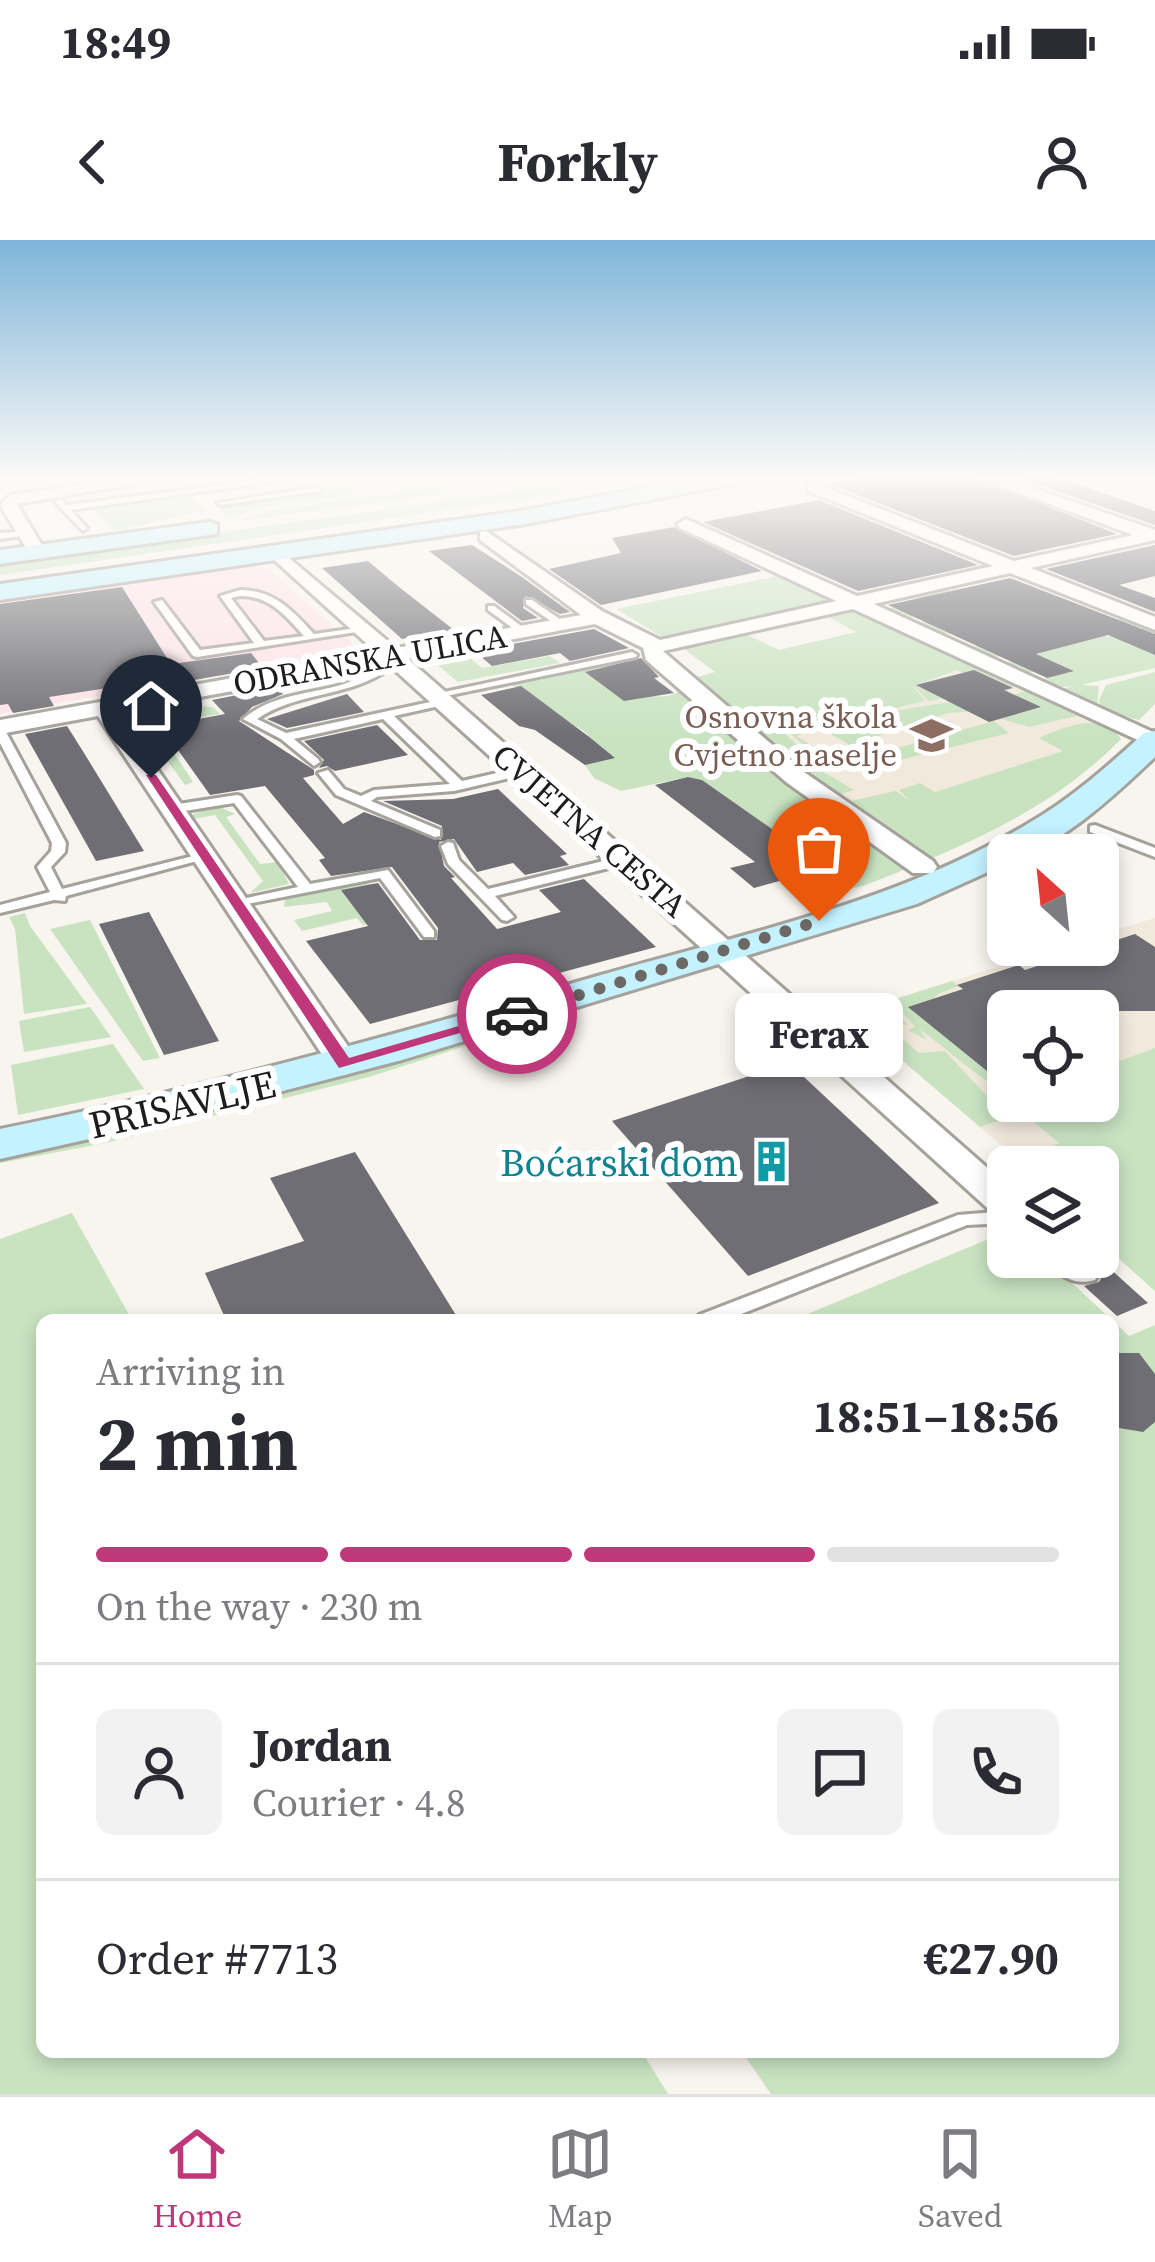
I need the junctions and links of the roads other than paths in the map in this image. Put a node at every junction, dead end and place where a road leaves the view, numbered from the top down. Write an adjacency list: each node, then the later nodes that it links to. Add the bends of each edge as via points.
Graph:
1 (53, 564): 7 (main road)
2 (289, 564): 16 (street, CVJETNA CESTA)
3 (525, 564): 13 (street, ODRANSKA ULICA)
4 (771, 564): 11 (street)
5 (1003, 564): 8 (street)
6 (1028, 564): 8 (street)
7 (0, 566)
8 (1012, 567): 11 (street); 15 (street)
9 (159, 602): 19 (lane, via 197,654)
10 (529, 602): 14 (lane)
11 (856, 603): 20 (street); 27 (street)
12 (490, 608): 17 (lane)
13 (602, 617): 14 (street, ODRANSKA ULICA); 20 (street)
14 (562, 624): 17 (street, ODRANSKA ULICA)
15 (1155, 624)
16 (364, 630): 18 (lane); 21 (street, CVJETNA CESTA)
17 (523, 632): 21 (street, ODRANSKA ULICA)
18 (312, 638): 19 (lane); 19 (lane, via 273,596 225,596)
19 (262, 646)
20 (643, 650): 22 (lane); 40 (street, via 795,777)
21 (386, 663): 22 (street, CVJETNA CESTA); 23 (street, ODRANSKA ULICA); 26 (lane, via 346,687 280,700 249,719)
22 (440, 698): 24 (lane); 28 (street, CVJETNA CESTA)
23 (104, 708): 25 (street, ODRANSKA ULICA); 32 (street)
24 (385, 714): 26 (lane); 30 (lane)
25 (0, 729): 44 (lane, via 59,843 44,867)
26 (285, 737): 31 (lane, via 331,785)
27 (1154, 741): 49 (main road, PRISAVLJE, via 1077,808 979,863)
28 (523, 771): 30 (lane); 38 (street, CVJETNA CESTA)
29 (1155, 781): 33 (main road)
30 (459, 785): 31 (lane)
31 (360, 802): 34 (lane)
32 (172, 809): 39 (street); 42 (lane, via 237,799)
33 (1095, 829): 35 (main road); 37 (lane)
34 (435, 832)
35 (1087, 834)
36 (448, 846): 43 (lane)
37 (1155, 853)
38 (624, 860): 43 (lane); 49 (street, CVJETNA CESTA)
39 (208, 862): 44 (lane); 45 (street)
40 (923, 867)
41 (987, 885): 49 (main road, PRISAVLJE, via 881,928)
42 (306, 888): 45 (lane); 48 (lane, via 383,873)
43 (486, 894): 47 (lane)
44 (60, 897): 46 (lane)
45 (237, 904): 50 (street)
46 (6, 908)
47 (507, 916)
48 (429, 934)
49 (735, 961): 50 (main road, PRISAVLJE); 52 (main road, PRISAVLJE, via 336,1095); 53 (street, CVJETNA CESTA)
50 (345, 1064): 51 (main road, PRISAVLJE)
51 (0, 1144)
52 (0, 1174)
53 (987, 1187)
54 (987, 1218): 55 (lane, via 965,1219)
55 (721, 1314)

